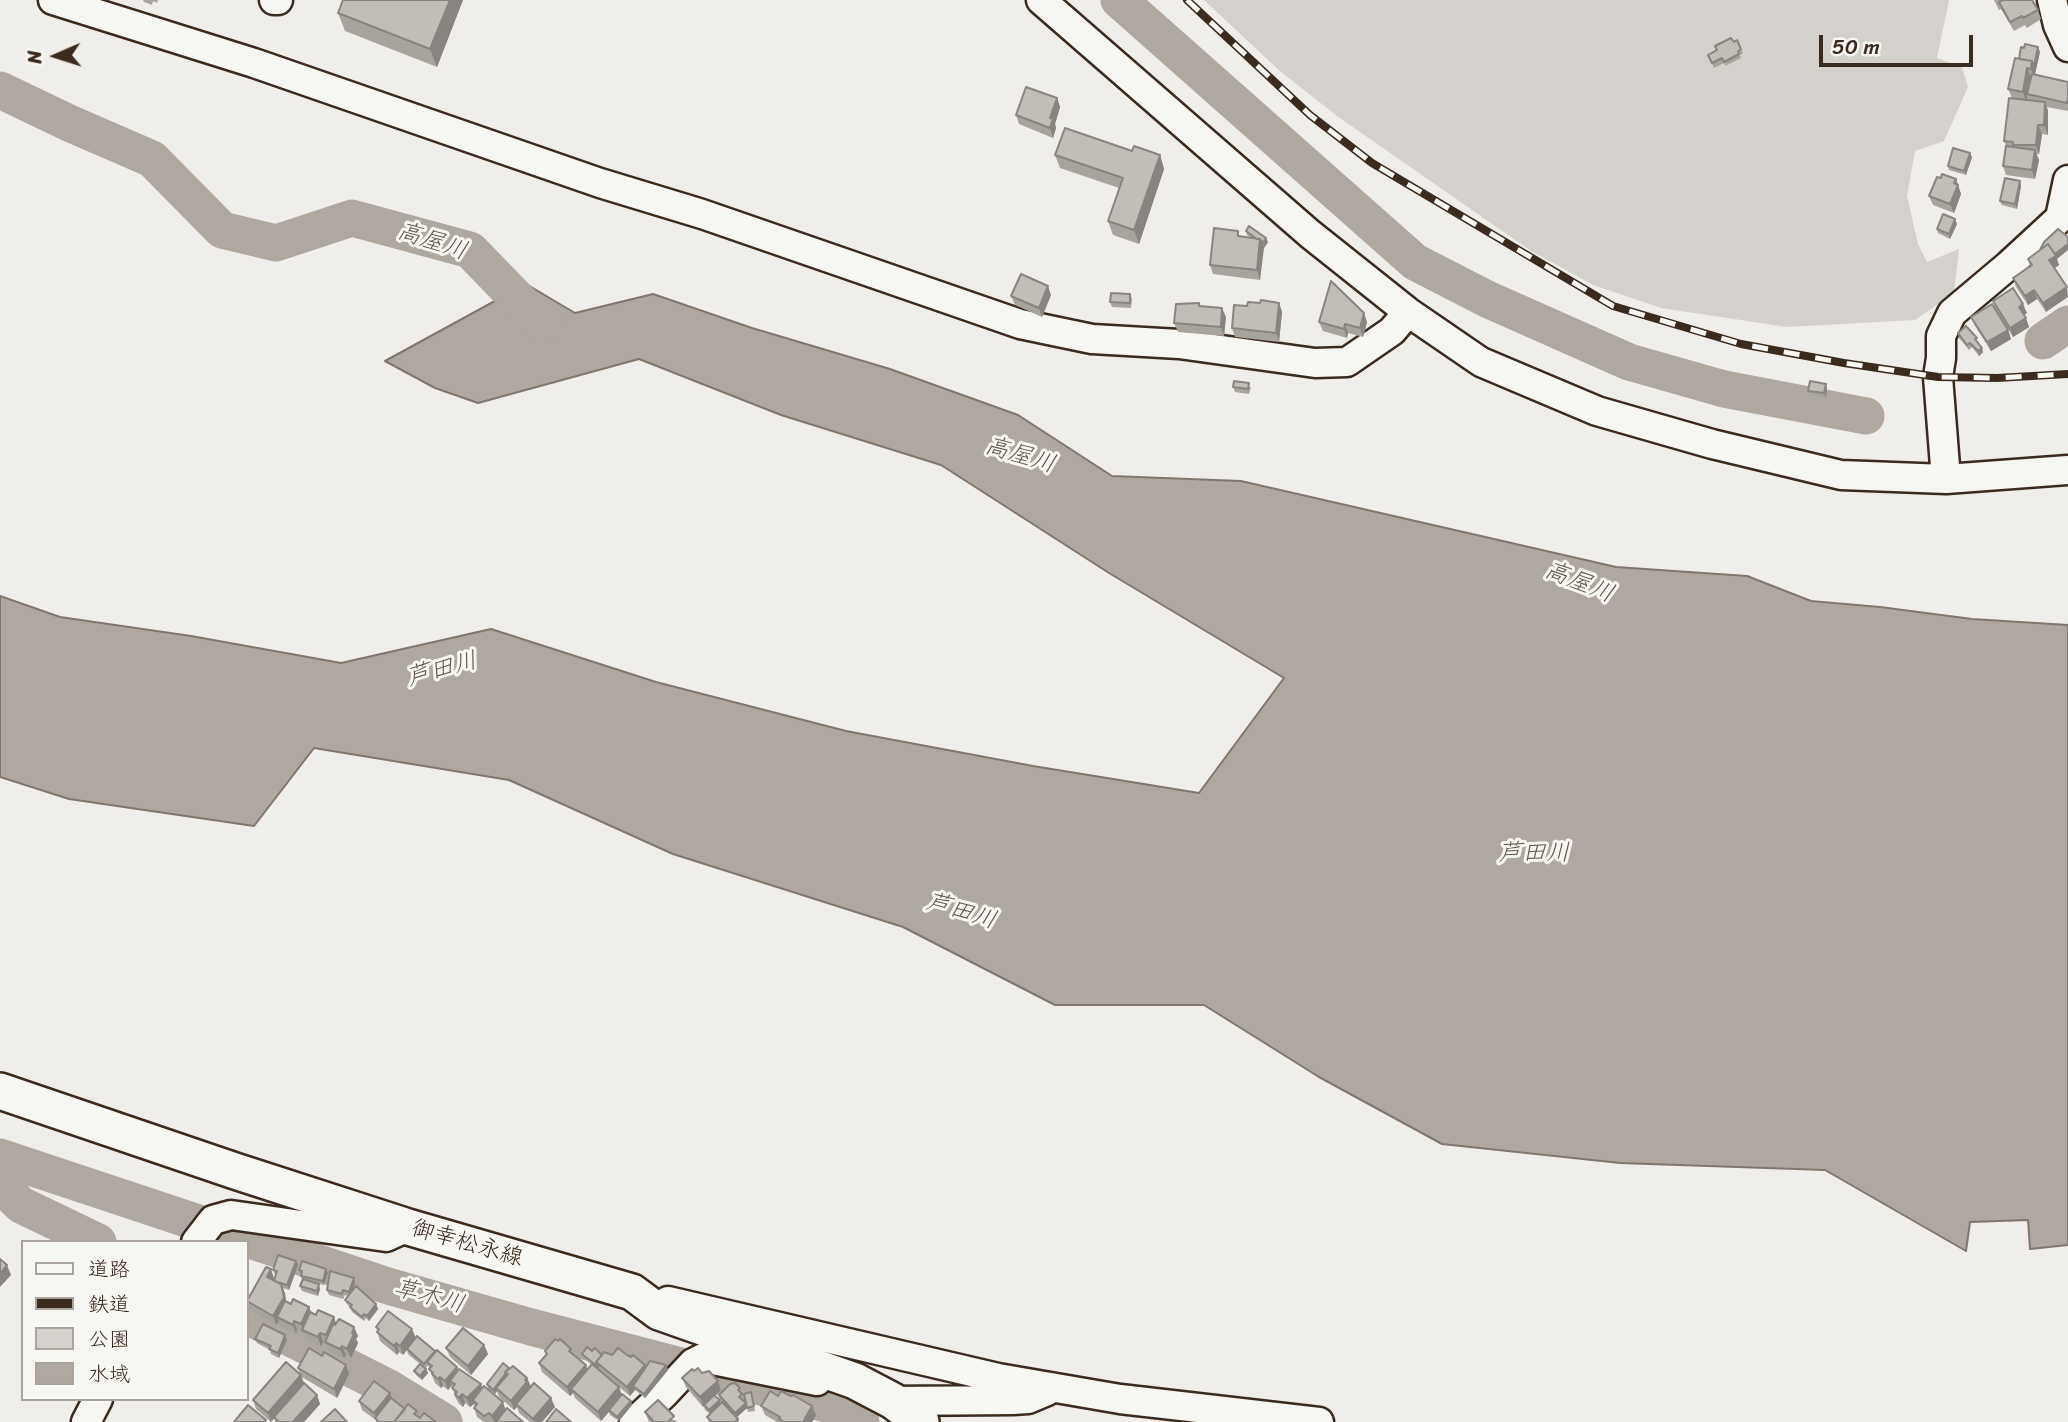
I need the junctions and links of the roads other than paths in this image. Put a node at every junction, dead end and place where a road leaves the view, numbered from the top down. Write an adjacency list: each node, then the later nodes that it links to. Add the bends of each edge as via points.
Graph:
1 (1041, 0): 7 (street, via 1310,234)
2 (2052, 0): 4 (street)
3 (64, 1): 7 (street, via 1020,324 1092,339 1180,344 1315,363 1347,362 1392,331)
4 (2068, 47)
5 (2068, 180): 6 (street)
6 (2064, 221): 9 (street, via 1952,313 1941,336 1938,376)
7 (1408, 312): 9 (street, via 1481,362 1597,411 1841,475)
8 (2068, 470): 9 (street)
9 (1946, 479)
10 (0, 1091): 11 (main road, 御幸松永線)
11 (408, 1227): 12 (street, via 386,1237 231,1214); 13 (main road, 御幸松永線)
12 (205, 1230)
13 (632, 1292): 14 (main road, 御幸松永線, via 659,1312); 15 (street)
14 (855, 1381): 17 (main road, 御幸松永線); 19 (street, via 838,1385 703,1358)
15 (1056, 1388): 17 (street, via 1013,1401); 21 (street)
16 (97, 1401): 18 (street)
17 (893, 1401): 20 (main road, 御幸松永線)
18 (86, 1422)
19 (634, 1422)
20 (921, 1422)
21 (1319, 1422)

